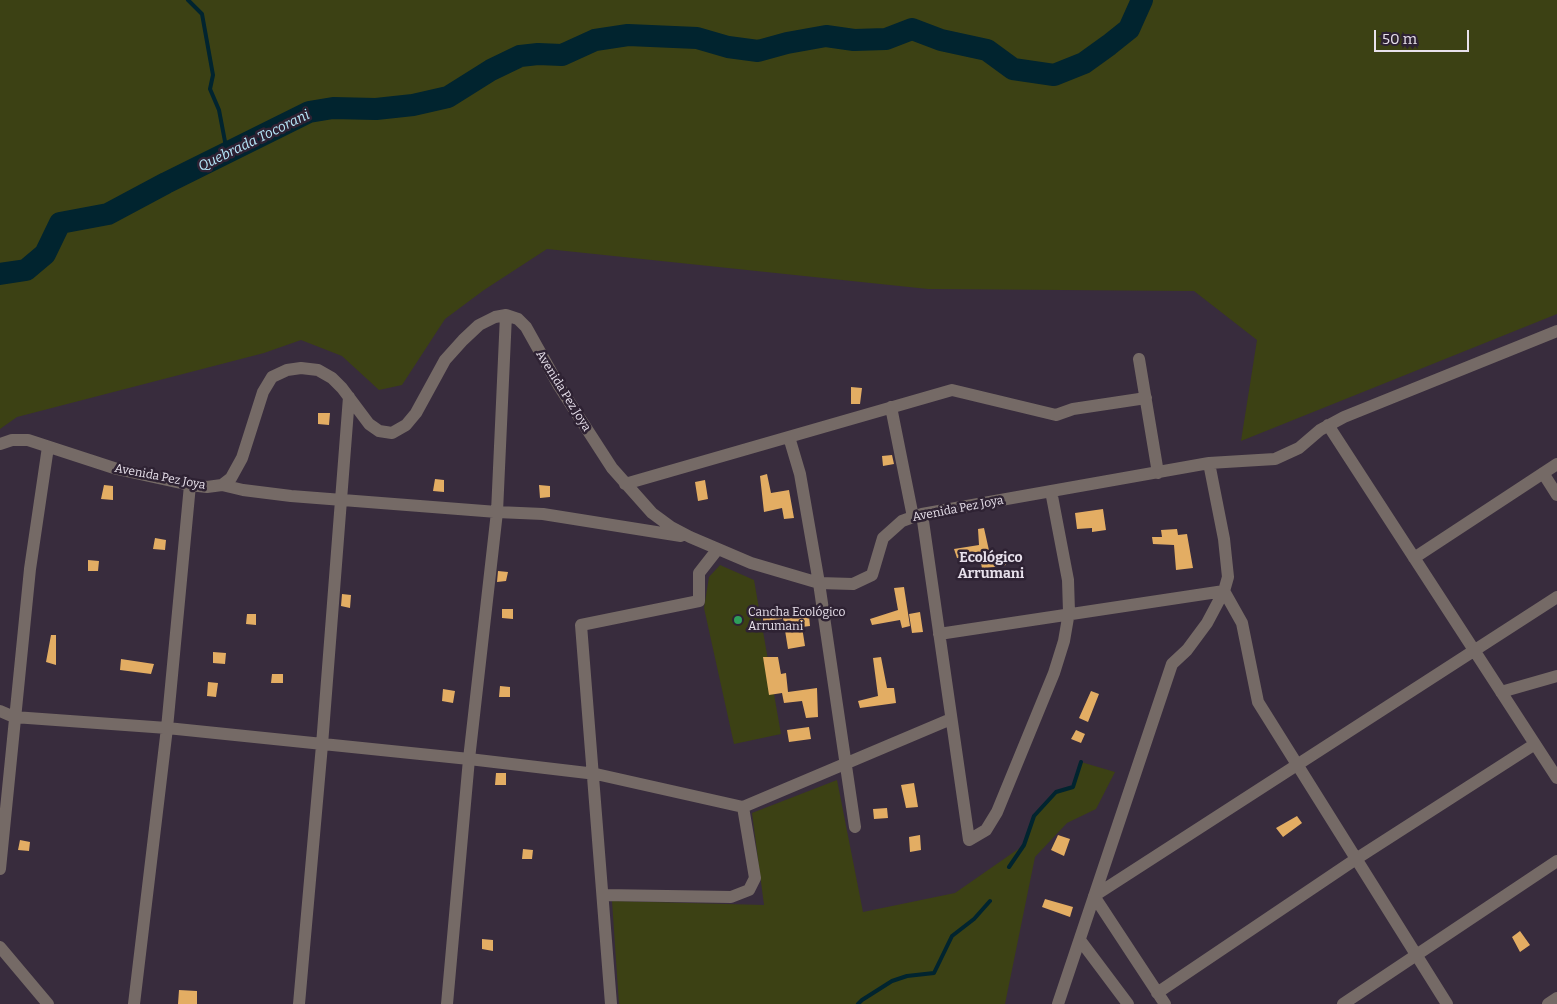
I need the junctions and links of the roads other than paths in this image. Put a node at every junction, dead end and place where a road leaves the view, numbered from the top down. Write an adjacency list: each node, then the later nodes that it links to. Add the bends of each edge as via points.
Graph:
1 (506, 315): 4 (street, Avenida Pez Joya, via 479,325 463,340 445,360 416,412 406,425 392,433 379,432); 16 (street, Avenida Pez Joya, via 518,319 526,327 559,386); 21 (street)
2 (1557, 331): 7 (street, Avenida Pez Joya, via 1384,400)
3 (1139, 359): 5 (street)
4 (349, 397): 15 (street, Avenida Pez Joya, via 332,378 318,370 287,370 272,377 263,392 242,458 231,478); 20 (street)
5 (1146, 398): 6 (street, via 1073,409 1056,415 952,390); 13 (street)
6 (891, 407): 8 (street); 22 (street)
7 (1328, 426): 11 (street, Avenida Pez Joya, via 1299,448 1275,459); 25 (street)
8 (789, 437): 16 (street); 26 (street, via 800,474)
9 (0, 444): 10 (street, Avenida Pez Joya, via 28,440)
10 (48, 447): 17 (street, Avenida Pez Joya, via 118,469); 35 (street, via 30,569)
11 (1210, 463): 13 (street, Avenida Pez Joya); 27 (street, via 1224,539 1228,577)
12 (1557, 464): 14 (street)
13 (1158, 472): 18 (street, Avenida Pez Joya)
14 (1543, 473): 19 (street); 25 (street)
15 (222, 484): 17 (street, Avenida Pez Joya, via 207,487); 20 (street, via 243,490)
16 (625, 484): 23 (street, Avenida Pez Joya, via 652,513)
17 (190, 485): 37 (street)
18 (1051, 491): 22 (street, Avenida Pez Joya); 29 (street, via 1068,580)
19 (1557, 495)
20 (342, 499): 21 (street); 39 (street)
21 (497, 512): 23 (street, via 543,514); 40 (street)
22 (917, 516): 26 (street, Avenida Pez Joya, via 902,521 882,538 872,575 853,584); 30 (street)
23 (690, 538): 24 (street, Avenida Pez Joya)
24 (717, 550): 26 (street, Avenida Pez Joya); 43 (street, via 699,573 699,601 581,625)
25 (1414, 558): 31 (street)
26 (819, 583): 41 (street)
27 (1224, 591): 29 (street); 42 (street, via 1242,623 1258,702); 51 (street, via 1207,623 1172,664)
28 (1557, 598): 31 (street)
29 (1069, 614): 30 (street); 36 (street, via 1054,673 997,812 986,830 969,840)
30 (939, 634): 36 (street)
31 (1474, 651): 33 (street); 42 (street)
32 (1557, 676): 33 (street)
33 (1501, 692): 38 (street)
34 (0, 711): 35 (street)
35 (14, 716): 37 (street); 49 (street)
36 (952, 719): 41 (street)
37 (168, 728): 39 (street); 58 (street)
38 (1535, 744): 44 (street); 47 (street)
39 (322, 745): 40 (street); 59 (street)
40 (469, 759): 43 (street); 60 (street)
41 (846, 763): 45 (street); 46 (street)
42 (1298, 765): 47 (street); 51 (street)
43 (593, 774): 45 (street); 50 (street)
44 (1557, 778)
45 (743, 807): 50 (street, via 755,878 749,890 731,897)
46 (855, 827)
47 (1356, 859): 54 (street); 55 (street)
48 (1557, 861): 54 (street)
49 (0, 869)
50 (603, 896): 61 (street)
51 (1094, 896): 52 (street); 55 (street)
52 (1080, 940): 62 (street); 63 (street)
53 (0, 947): 57 (street)
54 (1417, 955): 65 (street); 66 (street)
55 (1157, 993): 64 (street)
56 (1557, 998): 67 (street)
57 (48, 1004)
58 (134, 1004)
59 (299, 1004)
60 (447, 1004)
61 (611, 1004)
62 (1058, 1004)
63 (1128, 1004)
64 (1165, 1004)
65 (1343, 1004)
66 (1448, 1004)
67 (1548, 1004)

